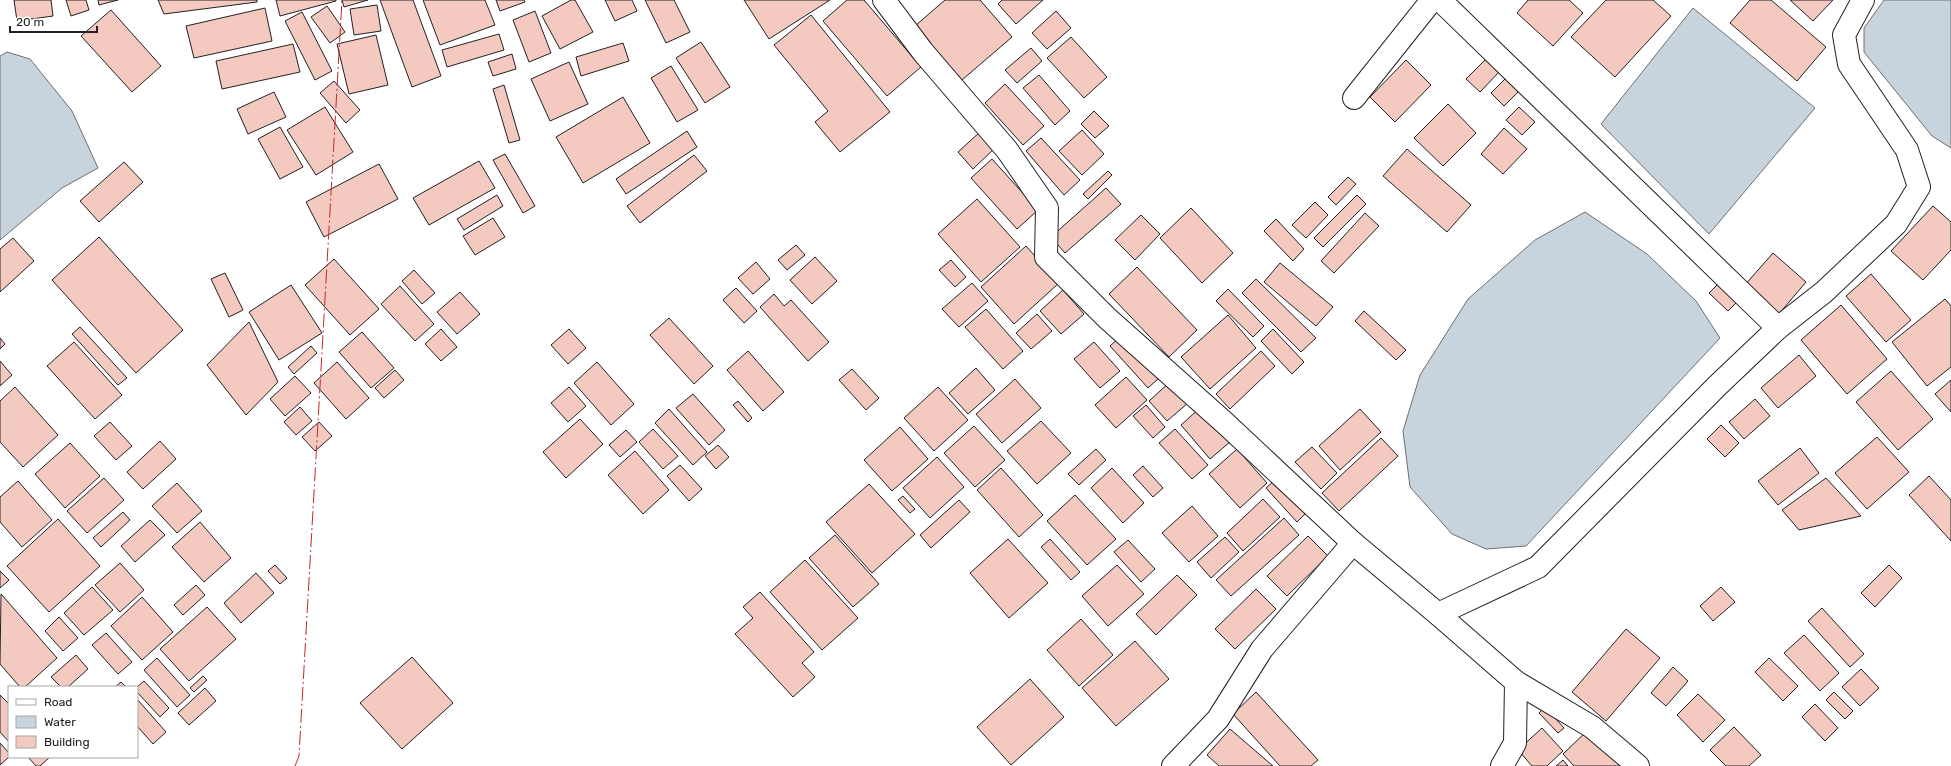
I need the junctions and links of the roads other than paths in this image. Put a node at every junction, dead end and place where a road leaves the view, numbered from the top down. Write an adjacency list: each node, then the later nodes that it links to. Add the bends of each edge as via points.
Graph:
1 (884, 0): 7 (street, via 923,52 1007,150 1047,208 1046,257 1107,318)
2 (1432, 0): 5 (street)
3 (1440, 0): 6 (street)
4 (1863, 0): 6 (street, via 1844,35 1850,64 1906,150 1919,187 1896,224 1824,292)
5 (1354, 98)
6 (1778, 328): 8 (street, via 1538,567)
7 (1353, 542): 8 (street); 10 (street, via 1262,650 1218,718)
8 (1438, 614): 9 (street)
9 (1516, 682): 11 (street, via 1515,743); 12 (street, via 1592,728)
10 (1173, 766)
11 (1502, 766)
12 (1638, 766)

